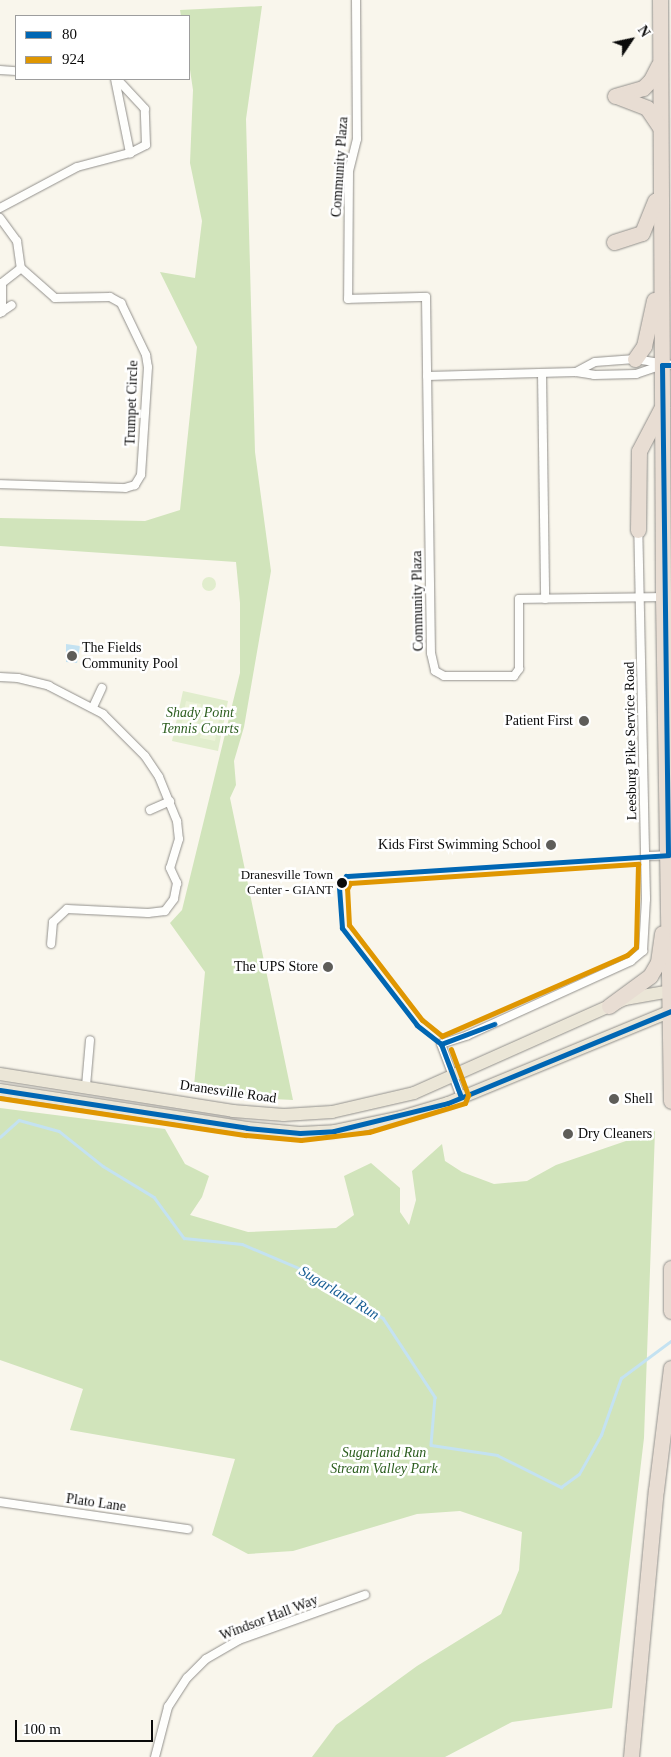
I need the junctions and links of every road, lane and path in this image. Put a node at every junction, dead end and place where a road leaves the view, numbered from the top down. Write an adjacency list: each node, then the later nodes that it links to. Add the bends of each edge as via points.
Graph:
1 (356, 0): 23 (street, Community Plaza, via 357,139 348,185 348,298 426,297)
2 (660, 0): 3 (highway)
3 (660, 59): 8 (highway); 8 (highway, via 647,84 615,96 647,108)
4 (0, 70): 5 (street)
5 (15, 71)
6 (116, 80): 9 (street)
7 (117, 80): 9 (street, via 141,102 147,114 146,145)
8 (660, 129): 10 (highway)
9 (130, 153): 11 (street, via 77,167)
10 (660, 182): 13 (highway, via 645,230 634,237); 15 (highway)
11 (0, 208)
12 (0, 218): 14 (street, via 17,241)
13 (614, 242)
14 (21, 268): 16 (street); 25 (street, Trumpet Circle, via 55,298 110,297 122,306 148,362 141,476 138,482 125,488)
15 (660, 269): 19 (highway, via 650,327); 20 (highway)
16 (1, 284): 18 (street)
17 (12, 305): 18 (street)
18 (1, 312)
19 (635, 359): 20 (street); 21 (street, via 595,362)
20 (666, 365): 21 (street, via 636,374); 24 (highway)
21 (576, 372): 22 (street)
22 (542, 374): 23 (street); 29 (street)
23 (427, 376): 29 (street, Community Plaza, via 431,653 434,671 444,676 514,676 519,669 519,599)
24 (662, 407): 26 (highway, via 639,451); 28 (highway)
25 (0, 484)
26 (638, 530): 27 (street, Leesburg Pike Service Road)
27 (641, 597): 28 (street, Community Plaza); 29 (street, Community Plaza); 38 (street, Leesburg Pike Service Road)
28 (663, 597): 32 (highway)
29 (545, 599)
30 (0, 676): 33 (street, via 41,684)
31 (102, 688): 33 (street)
32 (665, 697): 34 (highway); 37 (highway)
33 (93, 708): 35 (street, via 118,727 145,756)
34 (671, 735)
35 (170, 801): 36 (street); 40 (street, via 179,839 170,868 177,883 174,899 165,911 67,909 53,922)
36 (150, 810)
37 (668, 855): 38 (street); 39 (highway)
38 (645, 856): 46 (street, Leesburg Pike Service Road, via 646,938 642,951 631,961 468,1035 441,1044)
39 (668, 882): 41 (highway); 42 (highway, via 655,970)
40 (51, 944)
41 (671, 991): 42 (main road, Dranesville Road, via 646,993); 43 (highway)
42 (609, 1006): 46 (main road, Dranesville Road)
43 (671, 1011): 49 (main road); 50 (highway)
44 (90, 1040): 47 (street)
45 (0, 1074): 47 (main road, Dranesville Road)
46 (452, 1077): 47 (main road, Dranesville Road, via 396,1099 352,1109 307,1114 233,1111); 49 (street)
47 (86, 1086)
48 (0, 1090): 49 (main road, via 247,1128 300,1133 368,1125)
49 (461, 1097)
50 (671, 1101)
51 (671, 1268): 52 (highway)
52 (671, 1304): 53 (highway)
53 (671, 1312)
54 (671, 1368): 59 (highway)
55 (0, 1502): 56 (street, Plato Lane)
56 (188, 1529)
57 (365, 1595): 58 (street, Windsor Hall Way, via 239,1640 206,1659 187,1678 168,1707)
58 (155, 1757)
59 (631, 1757)

